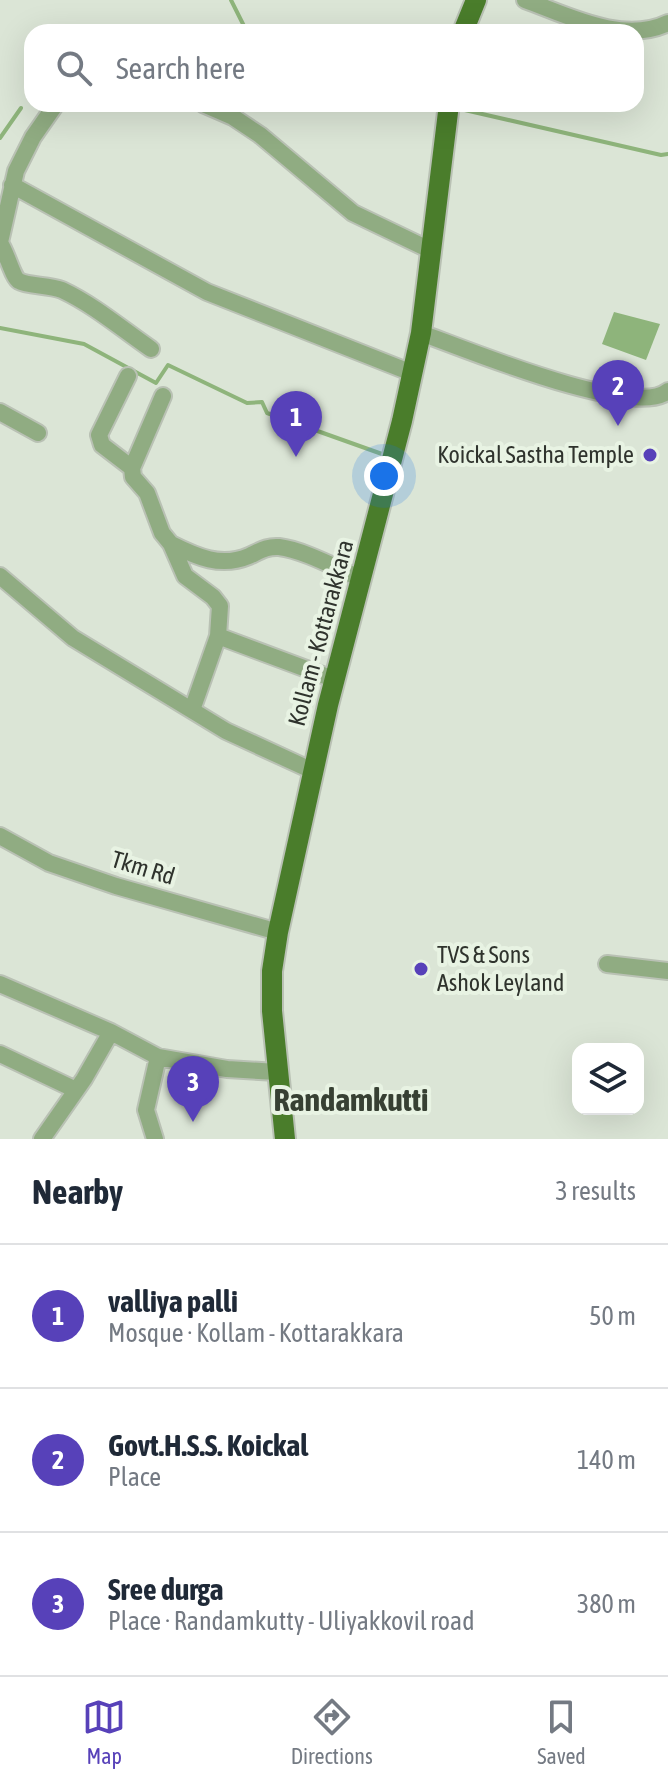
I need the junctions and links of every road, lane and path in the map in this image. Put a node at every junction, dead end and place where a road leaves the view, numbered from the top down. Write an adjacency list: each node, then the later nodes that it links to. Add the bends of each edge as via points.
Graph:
1 (476, 0): 4 (main road)
2 (525, 0): 5 (street)
3 (668, 23): 6 (street)
4 (466, 24)
5 (593, 24)
6 (644, 29)
7 (50, 112): 10 (street)
8 (221, 112): 12 (street, via 260,135 353,213)
9 (448, 112): 12 (main road, Kollam - Kottarakkara)
10 (12, 185): 11 (street); 15 (street, via 207,292)
11 (0, 242): 14 (street, via 21,283 63,291)
12 (430, 250): 13 (main road, Kollam - Kottarakkara)
13 (421, 333): 15 (main road, Kollam - Kottarakkara); 17 (street, via 577,388 641,399)
14 (151, 349)
15 (412, 373): 24 (main road, Kollam - Kottarakkara)
16 (128, 376): 21 (street, via 99,435 102,445)
17 (666, 395)
18 (163, 396): 21 (street)
19 (0, 412): 20 (street)
20 (38, 433)
21 (132, 468): 22 (street)
22 (171, 544): 24 (street, via 216,562 234,562 265,548 291,549); 25 (street, via 185,576 220,606)
23 (0, 576): 27 (street, via 73,638)
24 (362, 579): 26 (main road, Kollam - Kottarakkara)
25 (218, 636): 26 (street); 27 (street)
26 (336, 680): 28 (main road, Kollam - Kottarakkara)
27 (192, 710): 28 (street)
28 (313, 771): 30 (main road, Kollam - Kottarakkara)
29 (0, 836): 30 (street, Tkm Rd, via 49,863)
30 (278, 932): 37 (main road, Kollam - Kottarakkara, via 272,971)
31 (607, 964): 32 (street)
32 (668, 971)
33 (0, 984): 34 (street)
34 (111, 1032): 36 (street); 38 (street)
35 (0, 1054): 38 (street)
36 (158, 1057): 37 (street); 40 (street, via 146,1110)
37 (277, 1072): 41 (main road, Kollam - Kottarakkara)
38 (76, 1090): 39 (street)
39 (42, 1139)
40 (155, 1139)
41 (285, 1139)

